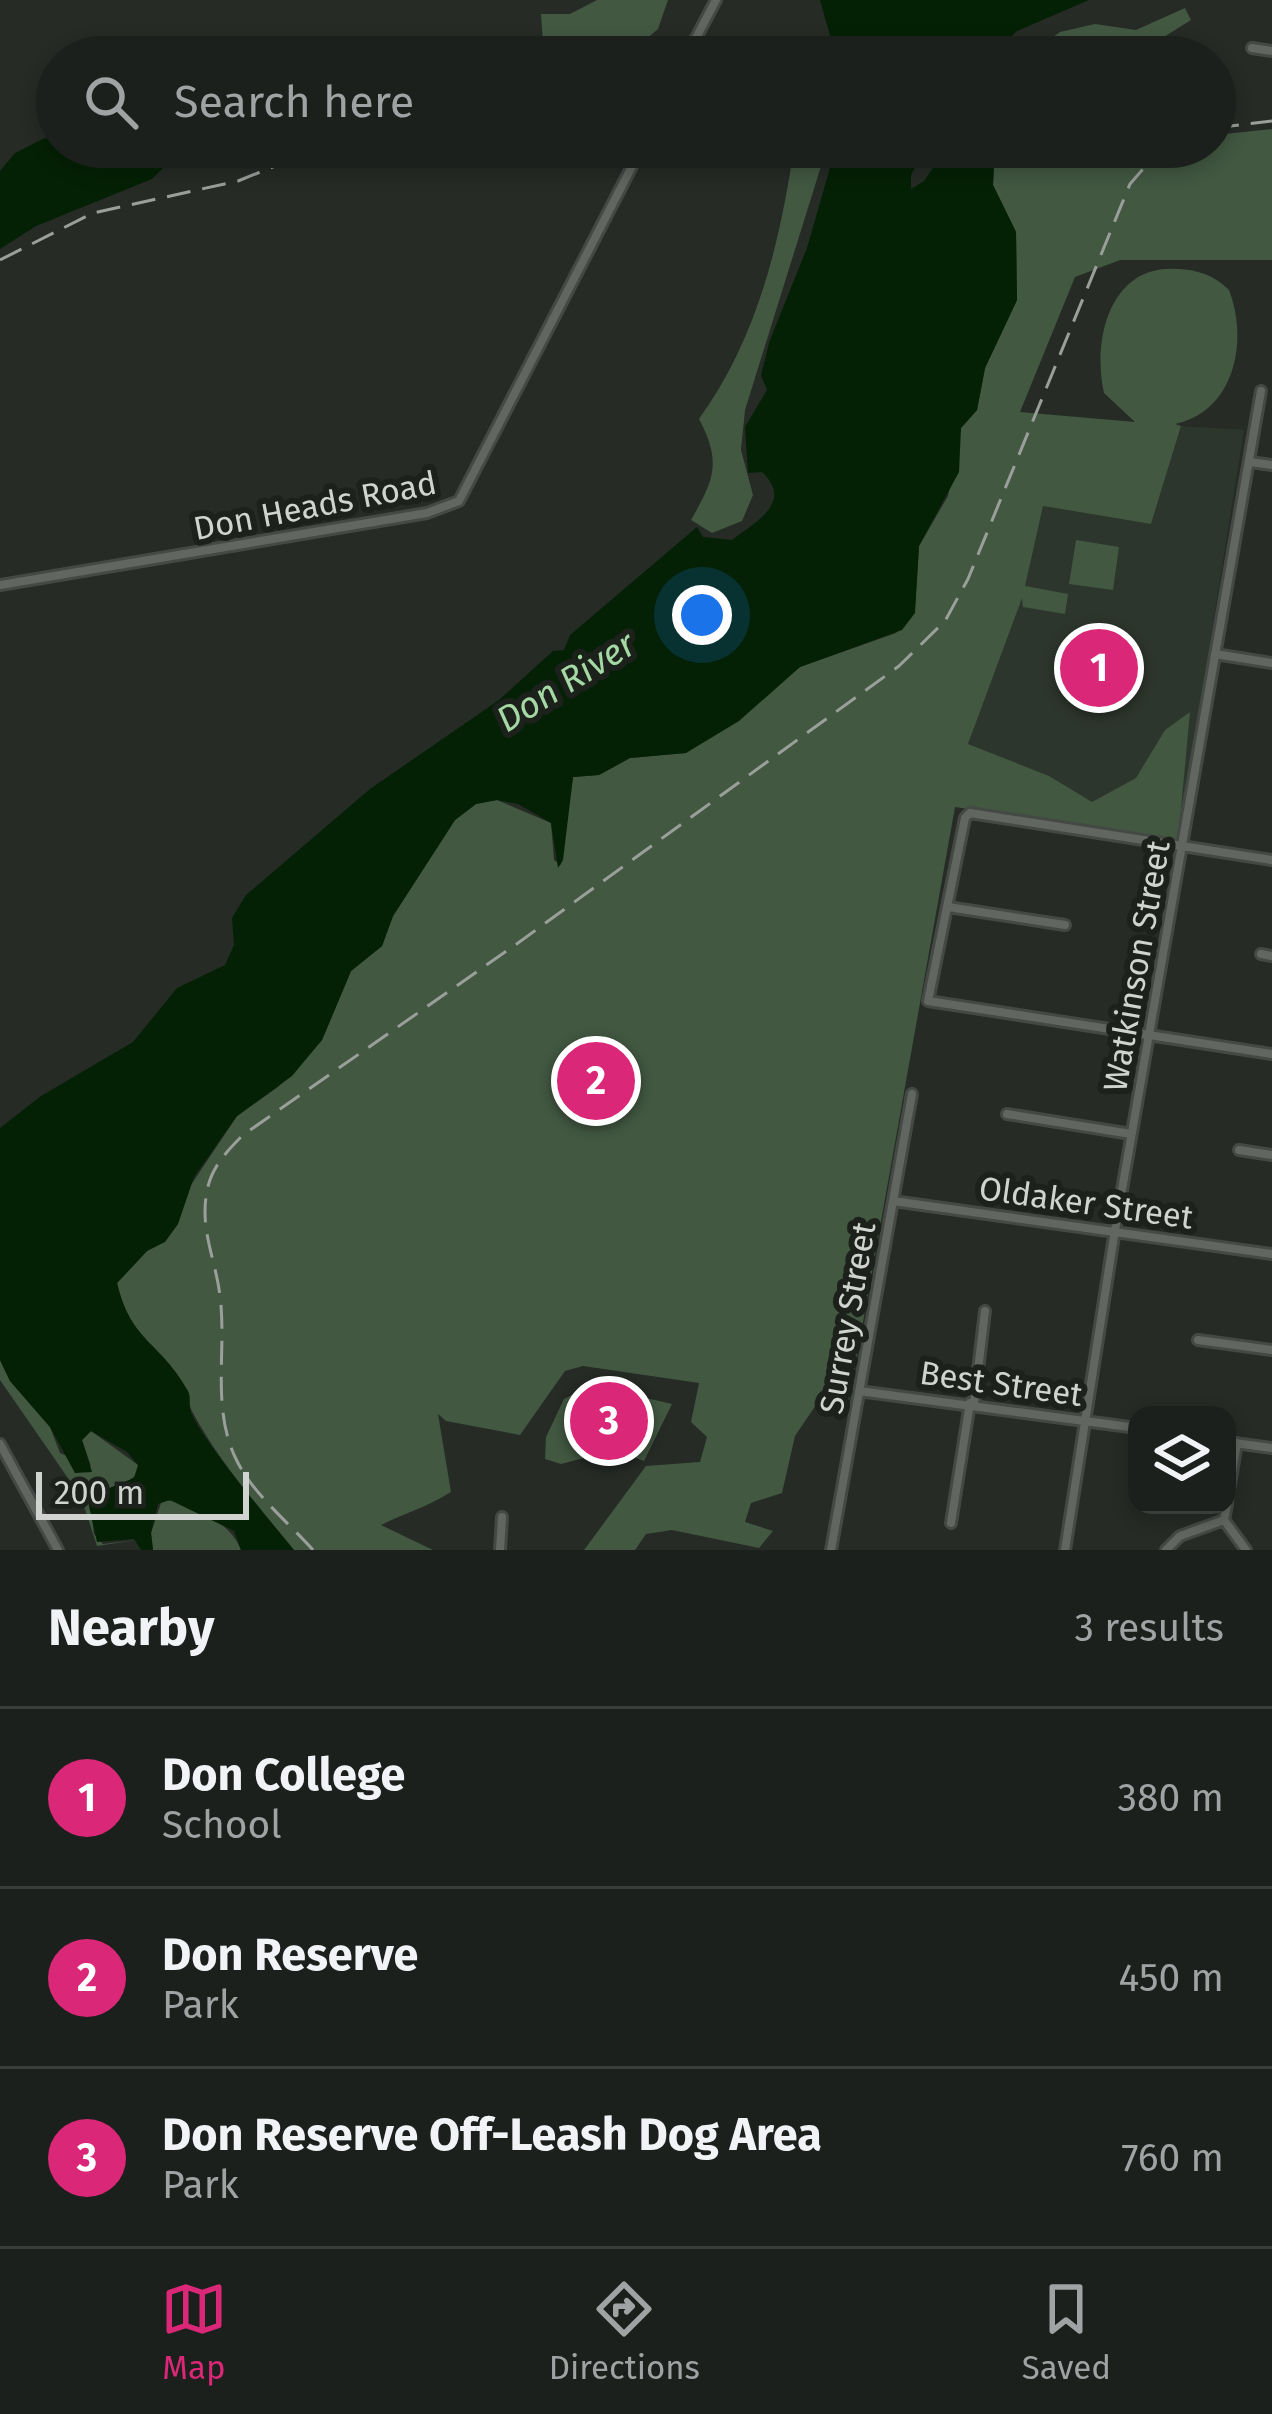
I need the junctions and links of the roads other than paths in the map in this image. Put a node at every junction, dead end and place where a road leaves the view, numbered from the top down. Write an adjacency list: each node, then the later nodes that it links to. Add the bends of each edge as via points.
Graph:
1 (716, 0): 2 (street)
2 (697, 36)
3 (1252, 48): 4 (street)
4 (1272, 51)
5 (631, 168): 9 (street, Don Heads Road, via 459,501 427,513)
6 (1261, 391): 7 (street, Watkinson Street)
7 (1250, 462): 8 (street); 10 (street, Watkinson Street)
8 (1272, 465)
9 (0, 585)
10 (1215, 654): 11 (street); 12 (street, Watkinson Street)
11 (1272, 662)
12 (1182, 846): 13 (street); 14 (street, via 970,813); 16 (street, Watkinson Street)
13 (1272, 860)
14 (948, 908): 15 (street); 16 (street, via 928,1001)
15 (1065, 925)
16 (1150, 1036): 17 (street); 20 (street, Watkinson Street)
17 (1272, 1054)
18 (912, 1094): 23 (street, Surrey Street)
19 (1007, 1114): 20 (street)
20 (1131, 1134): 24 (street, Watkinson Street)
21 (1239, 1150): 22 (street)
22 (1272, 1155)
23 (893, 1202): 24 (street, Oldaker Street); 29 (street, Surrey Street)
24 (1114, 1230): 25 (street, Oldaker Street); 31 (street, Watkinson Street)
25 (1272, 1253)
26 (985, 1311): 30 (street)
27 (1198, 1340): 28 (street)
28 (1272, 1351)
29 (859, 1390): 30 (street, Best Street); 42 (street, Surrey Street)
30 (972, 1403): 31 (street, Best Street); 39 (street)
31 (1086, 1420): 32 (street, Best Street); 43 (street, Watkinson Street)
32 (1128, 1427)
33 (1236, 1443): 35 (street)
34 (0, 1444): 40 (street)
35 (1272, 1448)
36 (1225, 1514): 38 (street)
37 (502, 1517): 41 (street)
38 (1224, 1520): 44 (street); 45 (street)
39 (951, 1523)
40 (58, 1550)
41 (500, 1550)
42 (831, 1550)
43 (1065, 1550)
44 (1166, 1550)
45 (1246, 1550)

